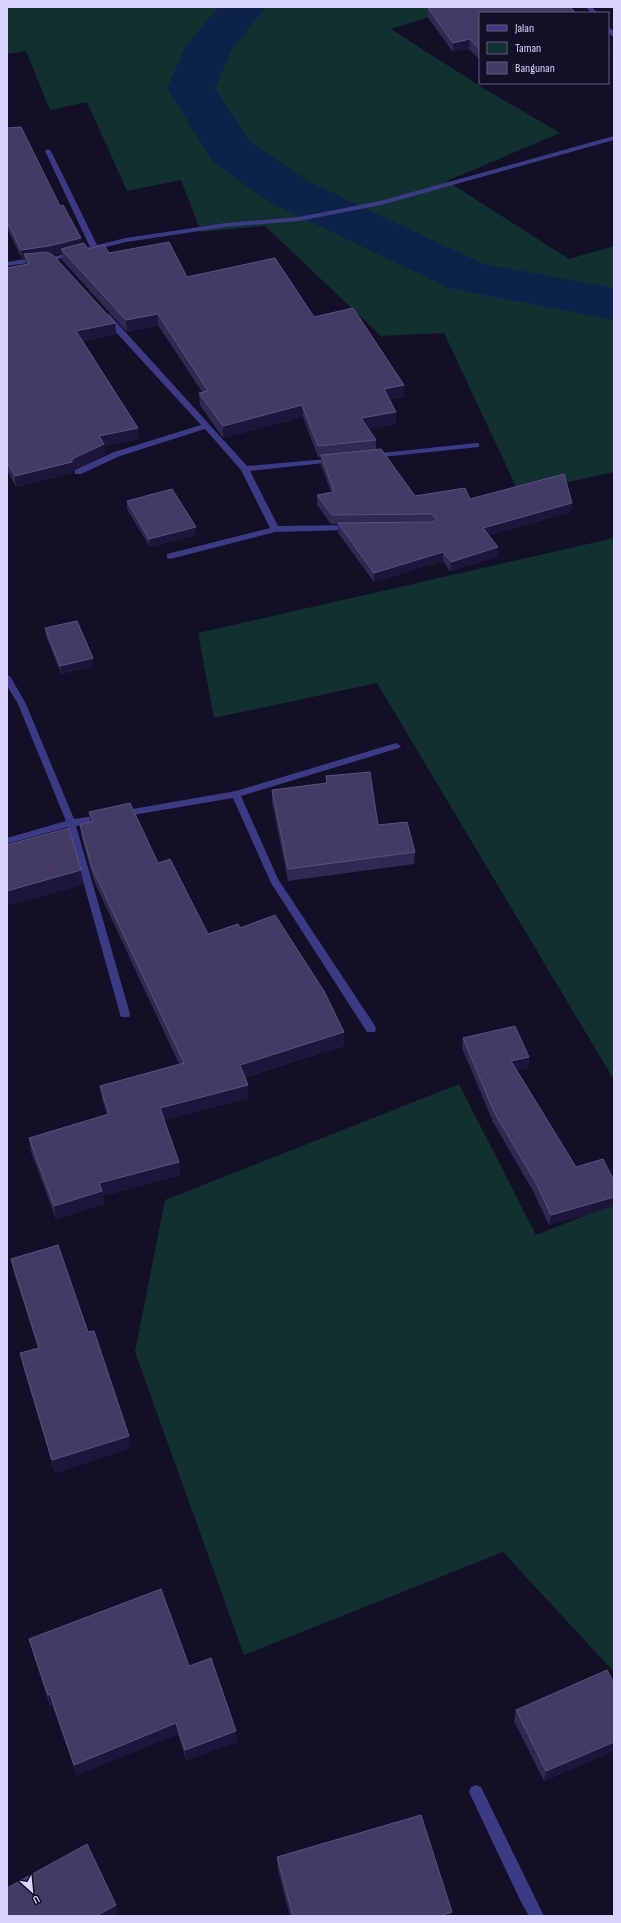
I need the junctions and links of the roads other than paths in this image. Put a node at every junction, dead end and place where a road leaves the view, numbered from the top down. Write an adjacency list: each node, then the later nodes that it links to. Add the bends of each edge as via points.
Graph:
1 (614, 138): 3 (street, via 381,204 299,219 226,225)
2 (48, 151): 3 (street)
3 (94, 247): 4 (street)
4 (50, 259): 5 (street); 6 (street)
5 (58, 263)
6 (7, 264)
7 (100, 309): 8 (street)
8 (207, 426): 12 (street); 13 (street, via 117,454)
9 (476, 445): 10 (street)
10 (364, 457)
11 (341, 459): 12 (street)
12 (245, 469): 15 (street)
13 (78, 472)
14 (360, 528): 15 (street)
15 (275, 529): 16 (street)
16 (170, 556)
17 (7, 678): 20 (street, via 22,704)
18 (396, 746): 19 (street)
19 (236, 794): 20 (street); 23 (street, via 274,880)
20 (71, 824): 21 (street); 22 (street)
21 (7, 841)
22 (125, 1014)
23 (370, 1030)
24 (476, 1792): 25 (street)
25 (537, 1916)

